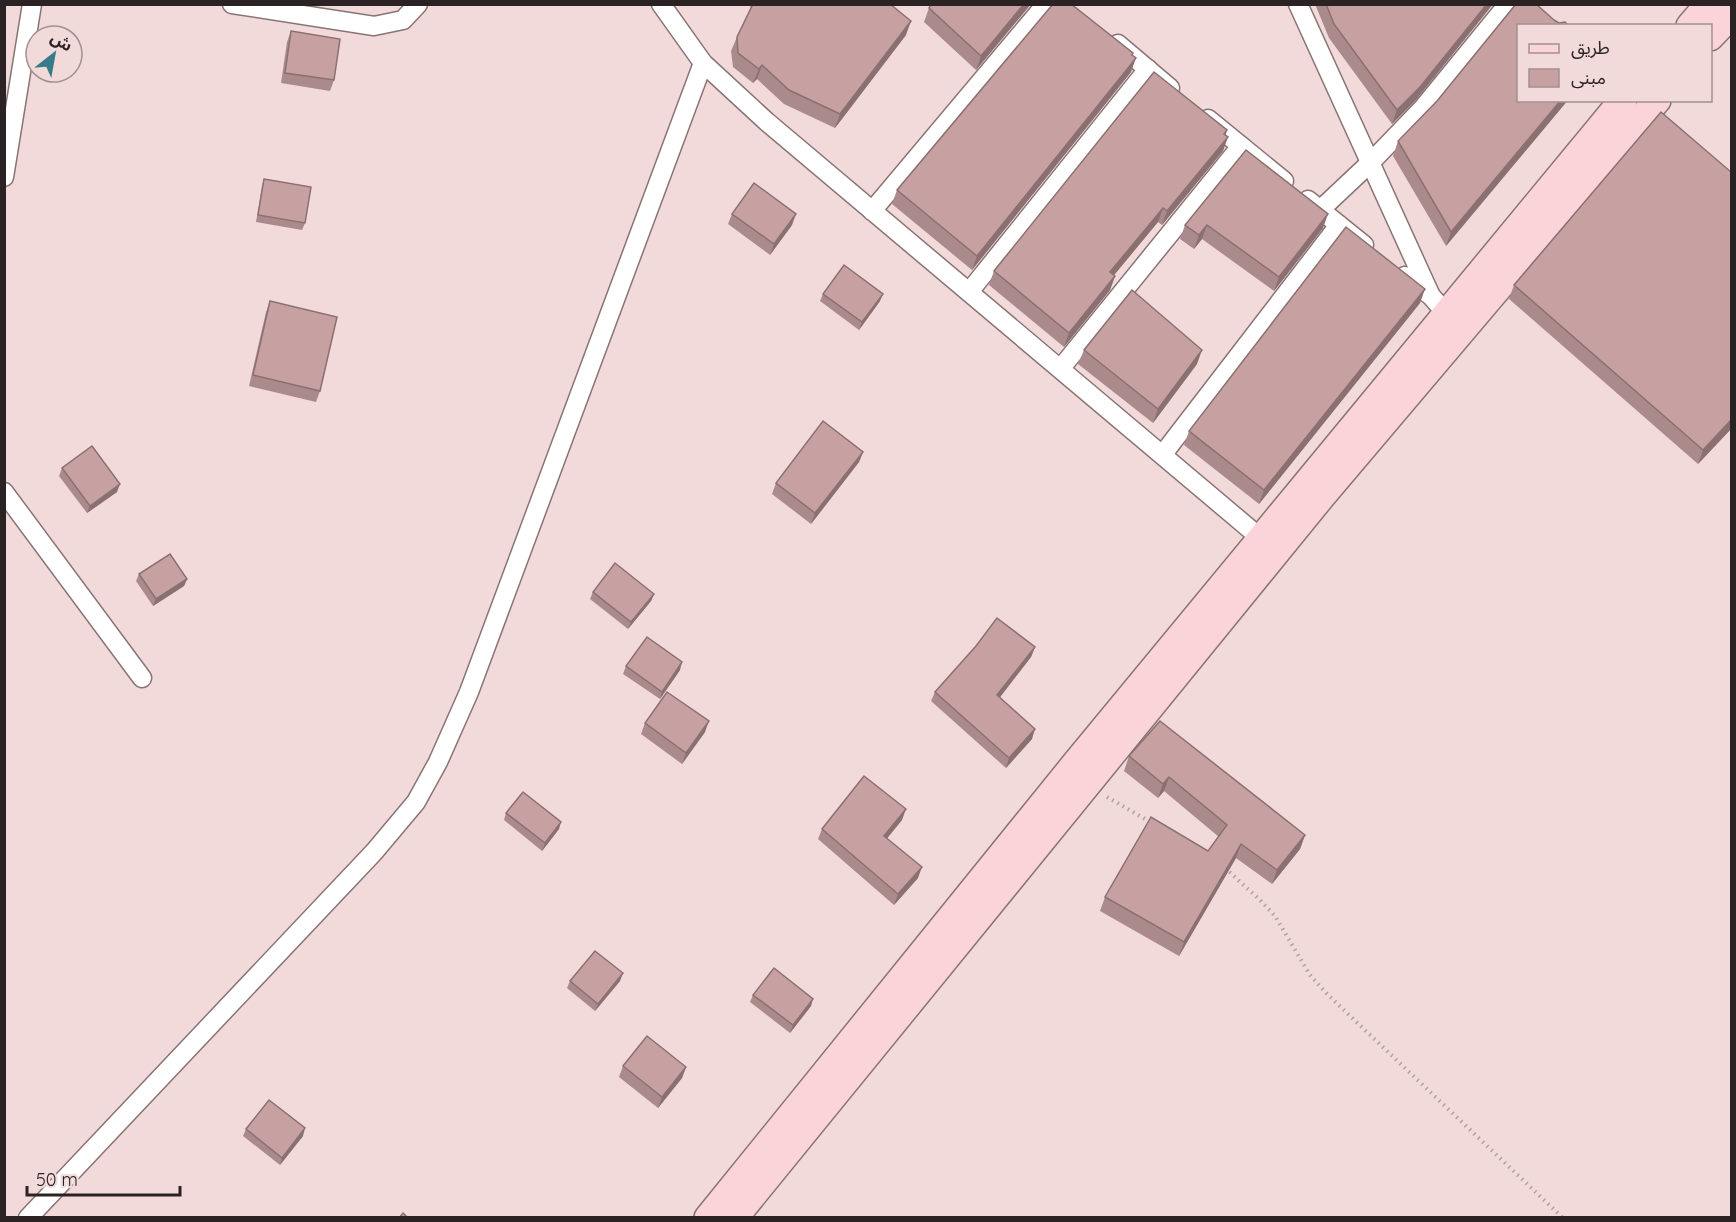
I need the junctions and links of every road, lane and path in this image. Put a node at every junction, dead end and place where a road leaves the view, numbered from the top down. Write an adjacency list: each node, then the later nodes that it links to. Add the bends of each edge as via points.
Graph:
1 (32, 4): 21 (street)
2 (232, 4): 3 (street, via 374,26 403,20)
3 (418, 4)
4 (661, 4): 13 (street)
5 (1046, 4): 23 (street)
6 (1298, 4): 20 (street)
7 (1508, 4): 20 (street, via 1423,108)
8 (1709, 4): 10 (main road)
9 (1731, 14): 12 (main road)
10 (1692, 24)
11 (1106, 34): 14 (street)
12 (1712, 35)
13 (703, 63): 23 (street); 37 (street, via 469,692 416,802 374,852)
14 (1148, 69): 15 (street); 27 (street)
15 (1182, 97)
16 (1621, 102): 28 (main road)
17 (1654, 102): 28 (main road)
18 (1199, 111): 19 (street)
19 (1241, 146): 22 (street); 29 (street)
20 (1371, 162): 22 (street); 28 (street)
21 (4, 177)
22 (1320, 210): 24 (street)
23 (872, 211): 27 (street)
24 (1339, 225): 25 (street); 30 (street)
25 (1376, 253)
26 (1394, 267): 28 (street)
27 (969, 292): 29 (street)
28 (1446, 313): 32 (main road)
29 (1061, 368): 30 (street)
30 (1163, 454): 32 (street)
31 (4, 492): 33 (street)
32 (1269, 545): 34 (main road); 38 (main road)
33 (142, 678)
34 (1087, 785): 35 (path); 39 (main road)
35 (1156, 825)
36 (1224, 867): 40 (path, via 1275,916 1310,975 1327,994)
37 (28, 1218)
38 (708, 1218)
39 (734, 1218)
40 (1563, 1218)

